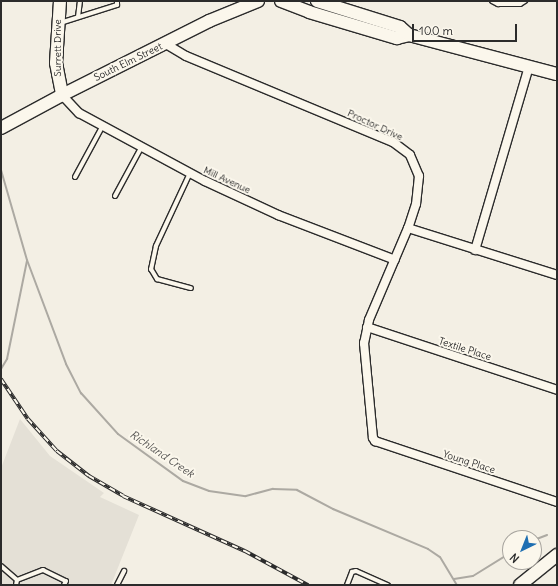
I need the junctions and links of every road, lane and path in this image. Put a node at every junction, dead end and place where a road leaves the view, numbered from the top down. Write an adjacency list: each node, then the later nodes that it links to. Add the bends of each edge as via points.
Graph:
1 (60, 1): 12 (main road, Surrett Drive)
2 (80, 1): 11 (lane)
3 (117, 1): 11 (lane, via 117,5)
4 (258, 1): 10 (main road, South Elm Street)
5 (281, 1): 13 (main road, via 397,38)
6 (317, 1): 9 (main road)
7 (492, 1): 8 (lane, via 498,4 520,4)
8 (525, 1)
9 (342, 5): 13 (main road, via 400,27)
10 (237, 6): 14 (main road, South Elm Street)
11 (78, 17): 12 (lane)
12 (57, 23): 17 (main road, Surrett Drive, via 56,63)
13 (409, 36): 15 (main road)
14 (166, 44): 17 (main road, South Elm Street); 24 (street, Proctor Drive, via 186,56 401,147 410,155 419,176 416,204)
15 (529, 66): 16 (main road); 25 (street)
16 (557, 74)
17 (62, 95): 18 (street, Mill Avenue, via 75,110); 19 (main road, South Elm Street)
18 (102, 127): 20 (street, Mill Avenue); 22 (lane)
19 (1, 128)
20 (141, 148): 21 (street, Mill Avenue); 23 (lane)
21 (190, 173): 26 (street, Mill Avenue, via 278,215); 28 (lane, via 156,246 152,269 157,279)
22 (75, 177)
23 (115, 196)
24 (408, 228): 25 (street); 26 (street, Proctor Drive)
25 (475, 250): 27 (street)
26 (395, 260): 29 (street, Proctor Drive)
27 (557, 275)
28 (191, 288)
29 (367, 327): 30 (street, Textile Place); 31 (street, Proctor Drive, via 364,343 371,431)
30 (557, 390)
31 (374, 440): 32 (street, Young Place)
32 (557, 502)
33 (557, 555): 42 (main road)
34 (1, 566): 36 (lane)
35 (124, 570): 39 (lane)
36 (18, 580): 37 (lane); 38 (lane, via 43,570 66,580)
37 (16, 585)
38 (64, 585)
39 (117, 585)
40 (347, 585): 41 (lane, via 352,572 356,571)
41 (388, 585)
42 (520, 585)

